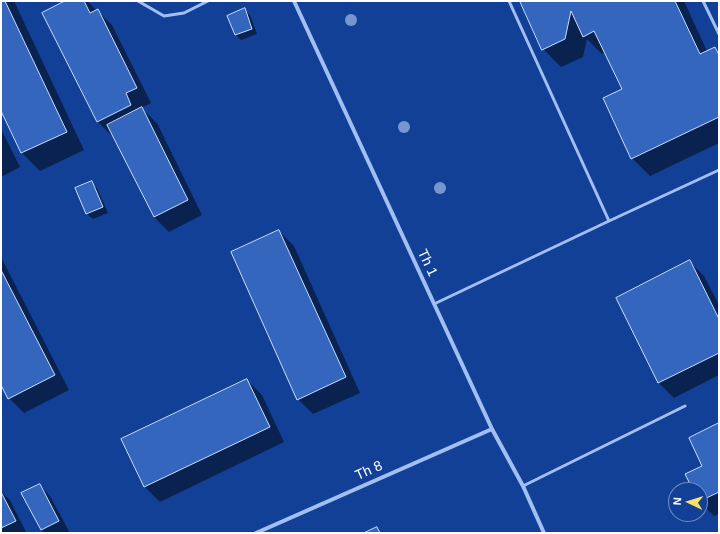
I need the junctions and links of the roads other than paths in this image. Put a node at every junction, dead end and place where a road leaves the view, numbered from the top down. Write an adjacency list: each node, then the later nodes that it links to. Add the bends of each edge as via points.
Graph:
1 (138, 1): 2 (lane, via 164,16 184,13)
2 (208, 1)
3 (294, 1): 9 (street, Th 1)
4 (510, 1): 8 (lane)
5 (703, 1): 6 (lane)
6 (719, 34)
7 (719, 170): 8 (lane)
8 (609, 221): 9 (lane)
9 (434, 304): 11 (street, Th 1)
10 (685, 406): 12 (lane)
11 (492, 429): 12 (street, Th 1); 13 (street, Th 8)
12 (523, 486): 14 (street, Th 1)
13 (256, 533)
14 (544, 533)

